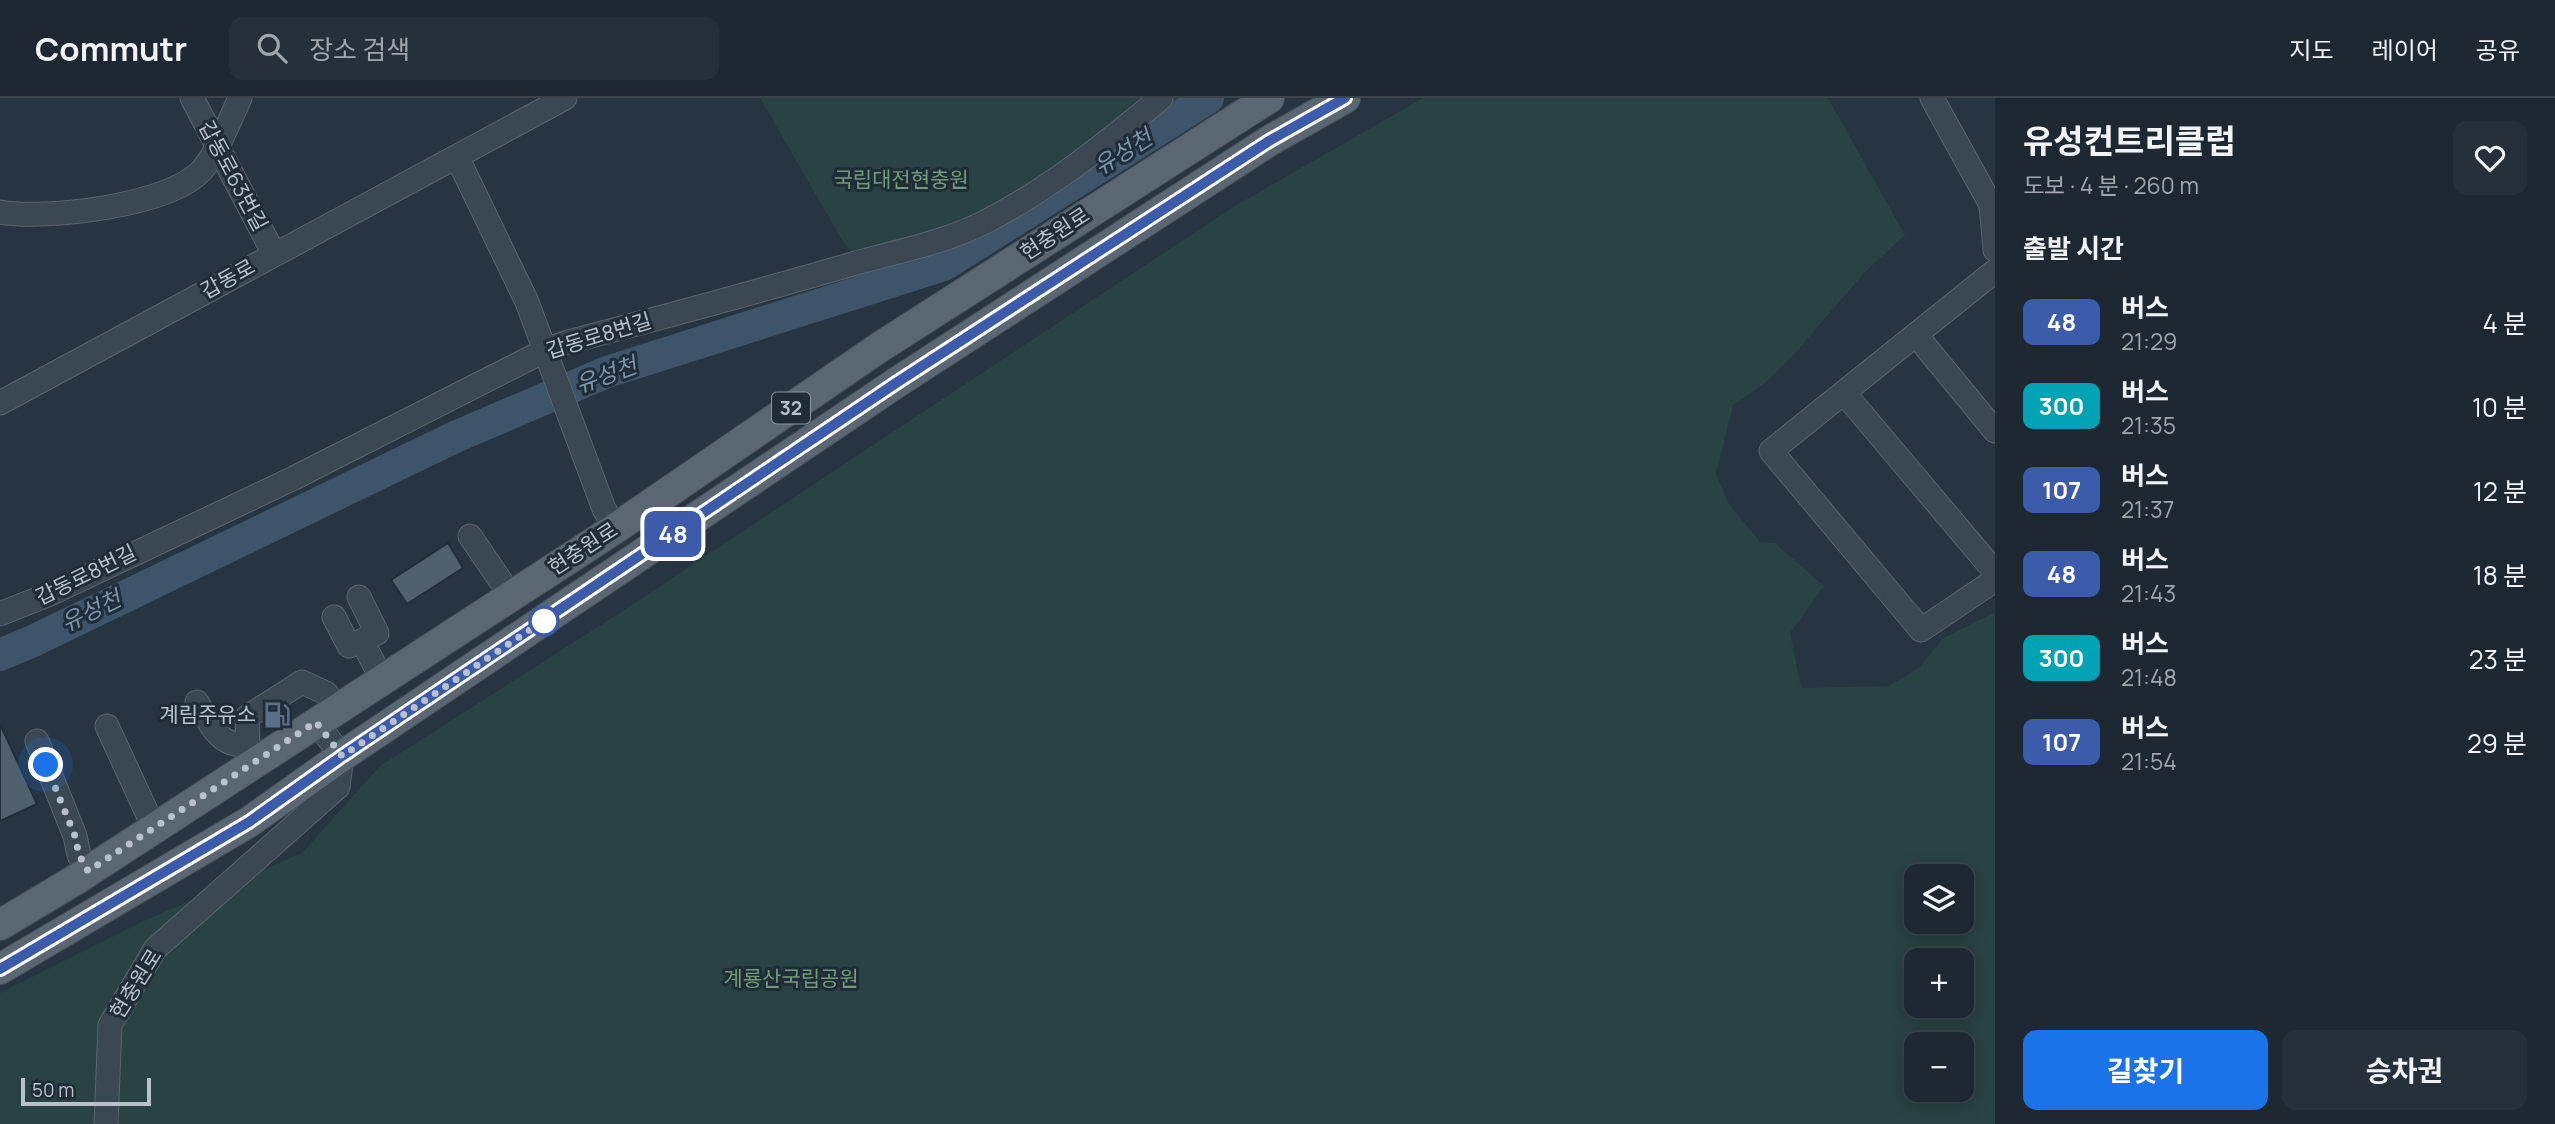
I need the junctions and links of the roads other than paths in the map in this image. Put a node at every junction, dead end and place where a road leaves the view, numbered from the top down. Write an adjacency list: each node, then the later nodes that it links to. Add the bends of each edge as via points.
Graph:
1 (192, 98): 8 (street, 갑동로63번길)
2 (240, 98): 8 (street)
3 (565, 98): 9 (street, 갑동로)
4 (1161, 98): 16 (street, 갑동로8번길, via 1090,157 986,222)
5 (1269, 98): 20 (main road, 현충원로 / 32, via 880,347)
6 (1345, 98): 35 (main road, 현충원로 / 32, via 1269,141 896,383)
7 (1932, 98): 10 (street)
8 (216, 146): 11 (street, via 201,171 162,194 95,210); 13 (street, 갑동로63번길)
9 (457, 157): 13 (street, 갑동로); 16 (street, via 527,302)
10 (1993, 205): 12 (street)
11 (0, 212)
12 (1995, 250)
13 (274, 254): 18 (street, 갑동로)
14 (1995, 271): 15 (street)
15 (1916, 335): 17 (street); 19 (street)
16 (547, 355): 20 (street, via 604,509); 26 (street, 갑동로8번길)
17 (1845, 394): 22 (street); 23 (street, via 1771,451 1921,630)
18 (0, 403)
19 (1995, 431)
20 (616, 528): 24 (main road, 현충원로 / 32)
21 (470, 536): 24 (street)
22 (1995, 572)
23 (1995, 580)
24 (511, 596): 29 (main road, 현충원로 / 32)
25 (359, 597): 28 (street, via 377,633)
26 (0, 614)
27 (334, 617): 28 (street, via 349,646)
28 (362, 641): 29 (street)
29 (382, 679): 31 (main road, 현충원로 / 32)
30 (197, 702): 34 (street, via 218,736)
31 (327, 715): 34 (main road, 현충원로 / 32); 34 (street, via 326,693 302,682 247,717); 35 (street)
32 (107, 726): 36 (street)
33 (37, 741): 37 (street)
34 (253, 753): 36 (main road, 현충원로 / 32)
35 (342, 756): 39 (main road, 현충원로 / 32, via 249,822); 40 (street, 현충원로, via 338,787 155,949 110,1025)
36 (154, 828): 37 (main road, 현충원로 / 32)
37 (88, 871): 38 (main road, 현충원로 / 32)
38 (0, 926)
39 (0, 969)
40 (106, 1124)

